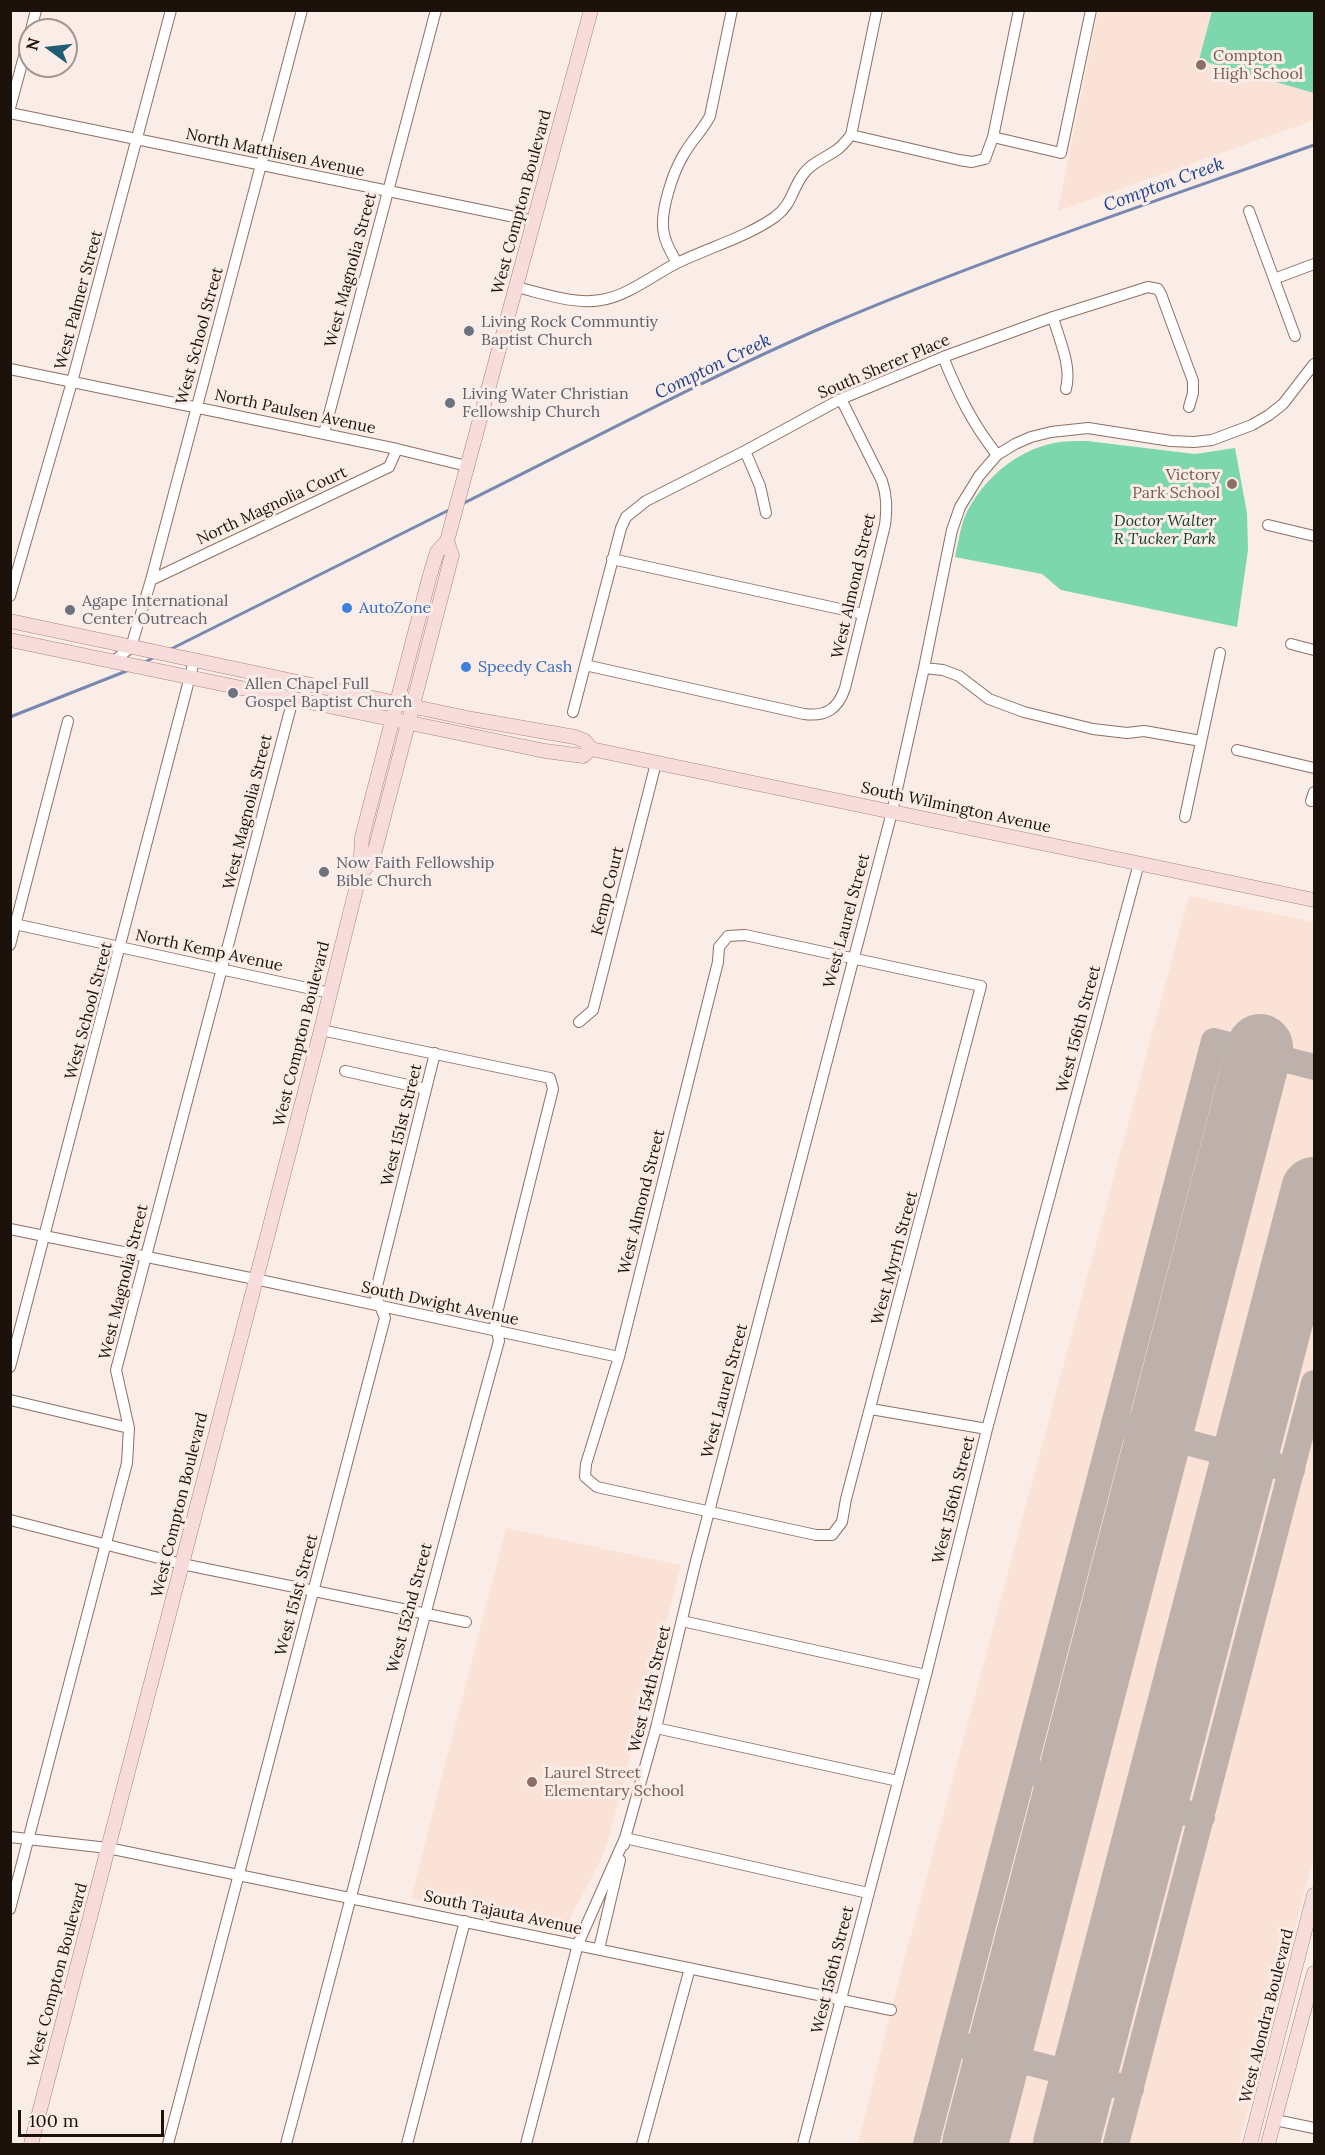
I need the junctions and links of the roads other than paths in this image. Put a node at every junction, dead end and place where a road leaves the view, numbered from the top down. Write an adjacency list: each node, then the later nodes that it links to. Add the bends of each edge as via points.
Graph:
1 (171, 10): 14 (street, West Palmer Street)
2 (302, 10): 15 (street, West School Street)
3 (436, 10): 16 (street, West Magnolia Street)
4 (591, 10): 18 (main road, West Compton Boulevard)
5 (732, 10): 19 (street, via 710,116 677,166 663,221 667,245)
6 (878, 10): 12 (street)
7 (1019, 10): 13 (street)
8 (1091, 10): 13 (street, via 1060,153)
9 (18, 78): 10 (street)
10 (10, 108)
11 (10, 113): 14 (street, North Matthisen Avenue)
12 (851, 135): 13 (street, via 972,162 985,159); 19 (street, via 813,164 802,176 788,206 774,218)
13 (993, 137)
14 (137, 139): 15 (street, North Matthisen Avenue); 28 (street, West Palmer Street)
15 (262, 165): 16 (street, North Matthisen Avenue); 32 (street, West School Street)
16 (387, 191): 18 (street, North Matthisen Avenue); 33 (street, West Magnolia Street)
17 (1249, 211): 21 (street)
18 (534, 221): 22 (main road, West Compton Boulevard)
19 (677, 263): 22 (street, via 602,300 587,302)
20 (1314, 264): 21 (street)
21 (1274, 279): 24 (street)
22 (516, 287): 37 (main road, West Compton Boulevard)
23 (1053, 317): 25 (street, South Sherer Place); 29 (street, via 1068,368); 31 (street, South Sherer Place, via 1138,289 1158,289 1193,381)
24 (1295, 336)
25 (943, 357): 30 (street, South Sherer Place); 36 (street, via 967,411)
26 (1314, 364): 36 (street, via 1283,404 1269,415 1212,440 1171,441 1072,429 1031,437)
27 (10, 369): 28 (street, North Paulsen Avenue)
28 (72, 382): 32 (street, North Paulsen Avenue); 44 (street, West Palmer Street)
29 (1066, 389)
30 (841, 399): 35 (street, South Sherer Place); 45 (street, West Almond Street, via 886,495 885,525)
31 (1189, 406)
32 (196, 407): 33 (street, North Paulsen Avenue); 43 (street, West School Street)
33 (324, 433): 34 (street, North Paulsen Avenue)
34 (398, 448): 37 (street, North Paulsen Avenue); 43 (street, North Magnolia Court, via 389,467)
35 (745, 451): 38 (street); 42 (street, South Sherer Place, via 634,509 621,528)
36 (997, 454): 55 (street, West Laurel Street, via 960,507 952,530)
37 (467, 466): 41 (main road, West Compton Boulevard)
38 (766, 513)
39 (1268, 525): 40 (street)
40 (1314, 536)
41 (447, 541): 58 (main road, West Compton Boulevard, via 437,552 432,567); 59 (main road, West Compton Boulevard, via 453,555)
42 (612, 559): 45 (street); 54 (street)
43 (151, 580): 49 (street, West School Street)
44 (10, 596)
45 (863, 614): 54 (street, West Almond Street, via 845,688 833,716 804,714)
46 (10, 621): 49 (main road, South Wilmington Avenue)
47 (10, 640): 53 (main road, South Wilmington Avenue)
48 (1291, 644): 50 (street)
49 (131, 647): 52 (main road, South Wilmington Avenue); 53 (street)
50 (1314, 650)
51 (1220, 653): 64 (street)
52 (191, 660): 56 (street, West School Street); 58 (main road, South Wilmington Avenue)
53 (114, 661): 56 (main road, South Wilmington Avenue)
54 (585, 665): 60 (street)
55 (924, 668): 64 (street, via 959,676 988,699 1021,711 1093,729 1144,731); 69 (street, West Laurel Street)
56 (189, 678): 57 (main road, South Wilmington Avenue); 76 (street, West School Street)
57 (293, 699): 61 (main road, South Wilmington Avenue); 78 (street, West Magnolia Street)
58 (398, 702): 59 (main road, South Wilmington Avenue); 61 (main road, West Compton Boulevard)
59 (413, 705): 63 (main road, West Compton Boulevard); 65 (main road, South Wilmington Avenue, via 576,737)
60 (573, 712)
61 (393, 720): 63 (main road, South Wilmington Avenue); 72 (main road, West Compton Boulevard, via 362,837)
62 (68, 721): 74 (street)
63 (410, 723): 65 (main road, South Wilmington Avenue, via 545,751 583,756); 72 (main road, West Compton Boulevard, via 372,862)
64 (1201, 741): 70 (street)
65 (591, 749): 67 (main road, South Wilmington Avenue)
66 (1237, 750): 68 (street)
67 (656, 763): 69 (main road, South Wilmington Avenue); 80 (street, Kemp Court, via 593,1010)
68 (1314, 768)
69 (892, 812): 71 (main road, South Wilmington Avenue); 77 (street, West Laurel Street)
70 (1185, 818)
71 (1138, 863): 73 (main road, South Wilmington Avenue); 96 (street, West 156th Street)
72 (360, 873): 79 (main road, West Compton Boulevard)
73 (1314, 900)
74 (13, 923): 75 (street); 76 (street, North Kemp Avenue)
75 (10, 945)
76 (121, 947): 78 (street, North Kemp Avenue); 86 (street, West School Street)
77 (853, 957): 91 (street, West Almond Street, via 745,935 728,936 720,947); 94 (street, West Myrrh Street, via 981,986); 97 (street, West Laurel Street)
78 (223, 970): 79 (street, North Kemp Avenue); 87 (street, West Magnolia Street)
79 (330, 993): 81 (main road, West Compton Boulevard)
80 (579, 1022)
81 (321, 1030): 82 (street); 88 (main road, West Compton Boulevard)
82 (435, 1053): 84 (street, West 151st Street); 90 (street, West 152nd Street, via 550,1078 553,1089 495,1321)
83 (345, 1071): 84 (street)
84 (426, 1089): 89 (street, West 151st Street, via 375,1294)
85 (10, 1229): 86 (street, South Dwight Avenue)
86 (44, 1236): 87 (street, South Dwight Avenue); 92 (street, West School Street)
87 (145, 1257): 88 (street, South Dwight Avenue); 95 (street, West Magnolia Street, via 116,1370)
88 (255, 1279): 89 (street, South Dwight Avenue); 100 (main road, West Compton Boulevard)
89 (380, 1307): 90 (street, South Dwight Avenue); 101 (street, West 151st Street, via 385,1318)
90 (497, 1331): 91 (street, South Dwight Avenue); 102 (street, West 152nd Street, via 499,1341)
91 (619, 1357): 97 (street, West Almond Street, via 585,1477 597,1487)
92 (10, 1368)
93 (10, 1400): 95 (street)
94 (871, 1409): 96 (street); 97 (street, West Myrrh Street, via 842,1522 832,1535)
95 (129, 1428): 99 (street, West Magnolia Street, via 127,1463)
96 (987, 1429): 105 (street, West 156th Street)
97 (709, 1512): 103 (street, West 154th Street)
98 (10, 1520): 99 (street)
99 (107, 1546): 100 (street); 110 (street, West Magnolia Street)
100 (182, 1564): 101 (street); 111 (main road, West Compton Boulevard)
101 (314, 1590): 102 (street); 112 (street, West 151st Street)
102 (424, 1612): 104 (street); 115 (street, West 152nd Street)
103 (682, 1621): 105 (street); 106 (street, West 154th Street)
104 (466, 1622)
105 (926, 1675): 107 (street, West 156th Street)
106 (656, 1728): 107 (street); 109 (street, West 154th Street)
107 (898, 1781): 113 (street, West 156th Street)
108 (10, 1837): 110 (street, South Tajauta Avenue)
109 (625, 1838): 113 (street); 118 (street, West 154th Street); 119 (street)
110 (28, 1839): 111 (street, South Tajauta Avenue); 116 (street, West Magnolia Street)
111 (108, 1848): 112 (street, South Tajauta Avenue); 127 (main road, West Compton Boulevard)
112 (240, 1875): 115 (street, South Tajauta Avenue); 128 (street, West 151st Street)
113 (868, 1893): 122 (street, West 156th Street)
114 (1314, 1895): 134 (main road, West Alondra Boulevard)
115 (352, 1898): 117 (street, South Tajauta Avenue); 129 (street, West 152nd Street)
116 (10, 1909)
117 (465, 1922): 118 (street, South Tajauta Avenue); 130 (street)
118 (578, 1944): 119 (street, South Tajauta Avenue); 131 (street, West 154th Street)
119 (600, 1948): 120 (street, South Tajauta Avenue)
120 (690, 1968): 122 (street, South Tajauta Avenue); 132 (street)
121 (1314, 1972): 123 (main road, West Alondra Boulevard)
122 (842, 1999): 124 (street, South Tajauta Avenue); 133 (street, West 156th Street)
123 (1311, 2002): 125 (main road, West Alondra Boulevard)
124 (891, 2010)
125 (1275, 2120): 126 (street); 135 (main road, West Alondra Boulevard)
126 (1314, 2128)
127 (31, 2145)
128 (168, 2145)
129 (286, 2145)
130 (407, 2145)
131 (526, 2145)
132 (642, 2145)
133 (803, 2145)
134 (1251, 2145)
135 (1268, 2145)

